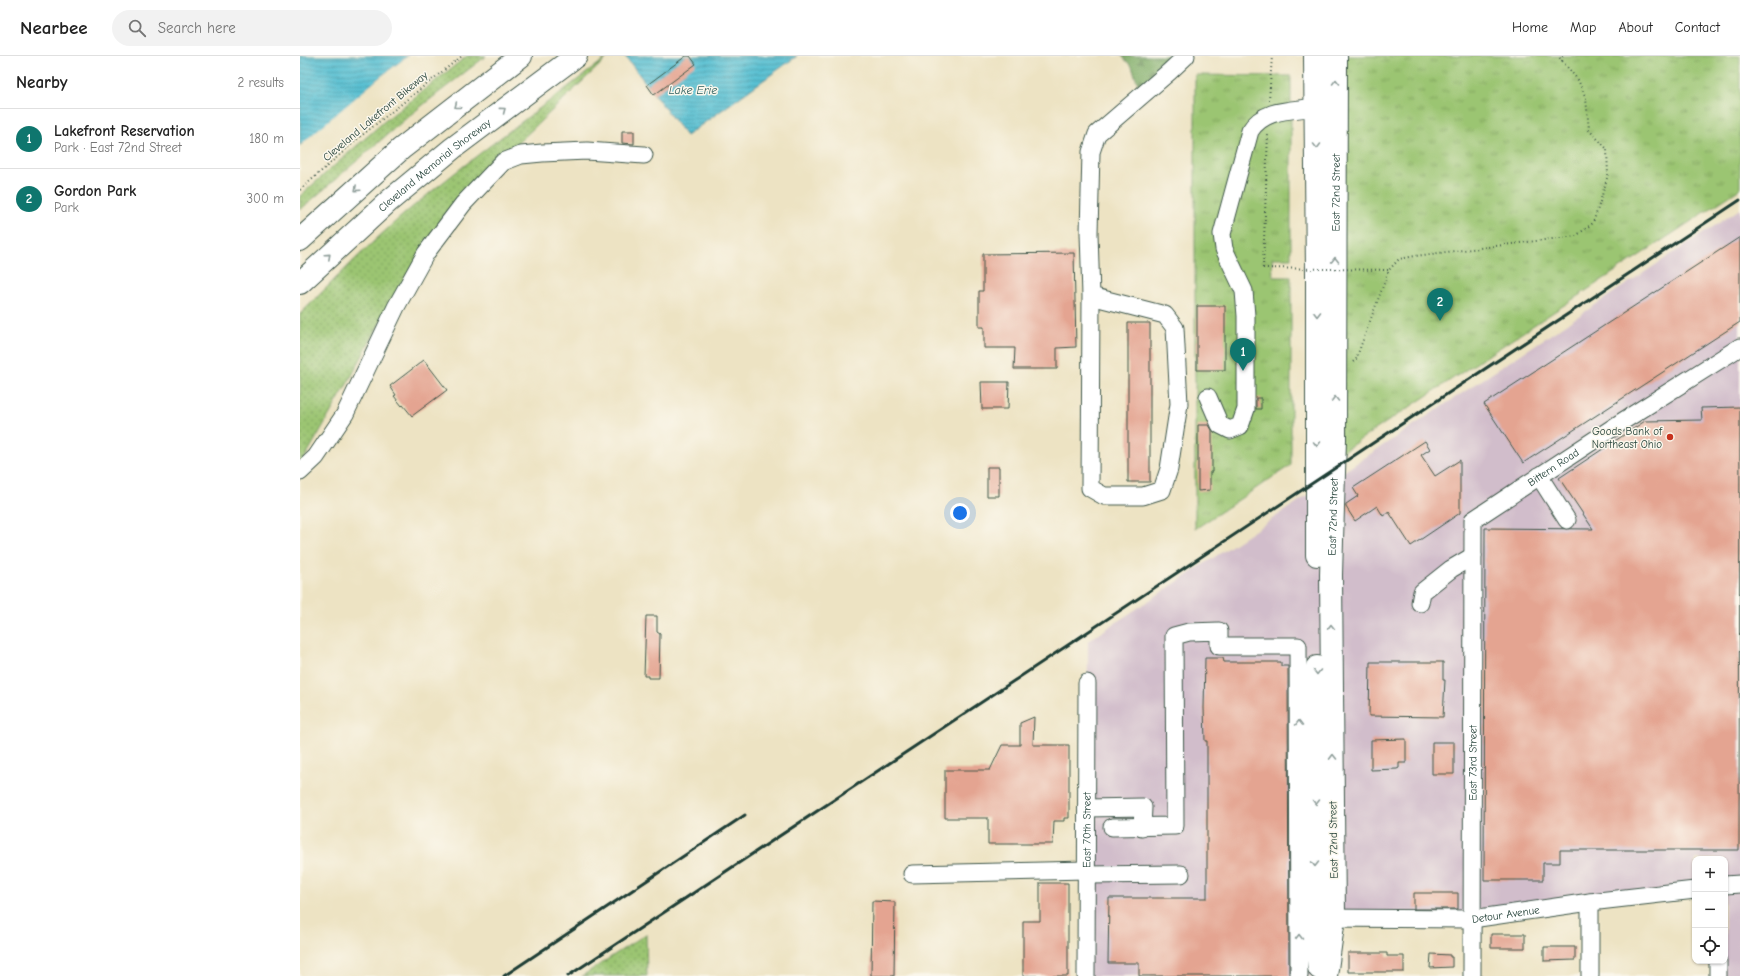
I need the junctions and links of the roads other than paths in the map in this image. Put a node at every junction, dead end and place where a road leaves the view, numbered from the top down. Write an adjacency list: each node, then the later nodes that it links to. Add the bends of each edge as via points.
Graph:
1 (521, 56): 8 (main road, one-way to 8, via 401,149)
2 (576, 56): 9 (main road, Cleveland Memorial Shoreway, one-way to 2, via 453,148)
3 (1186, 56): 10 (street, via 1097,134 1091,152 1088,233)
4 (1315, 56): 6 (main road, East 72nd Street)
5 (1336, 56): 6 (main road, East 72nd Street, one-way to 5)
6 (1326, 108): 12 (street, via 1268,115 1256,122 1250,131 1222,234 1224,249 1244,291 1246,409 1240,426 1230,430 1220,425); 29 (main road, East 72nd Street, via 1317,756)
7 (644, 155): 13 (street, via 587,151 542,152 521,155 502,162 463,204 426,253 396,308 345,414 316,457)
8 (300, 240)
9 (300, 283)
10 (1091, 296): 10 (street, via 1090,488 1104,496 1143,496 1162,490 1169,469 1180,404 1175,328 1165,315)
11 (1740, 347): 14 (street, Bittern Road)
12 (1208, 397)
13 (300, 472)
14 (1539, 476): 15 (street); 16 (street, Bittern Road, via 1473,520)
15 (1567, 520)
16 (1473, 553): 17 (street, via 1422,592); 30 (street, East 73rd Street)
17 (1420, 603)
18 (1087, 683): 19 (street, East 70th Street)
19 (1086, 808): 21 (street, via 1142,807); 22 (street, East 70th Street)
20 (1112, 827): 21 (street)
21 (1142, 828): 33 (street, one-way to 21, via 1298,646 1219,646 1219,632 1189,632 1174,636 1175,826)
22 (1086, 872): 23 (street); 24 (street); 32 (street, East 70th Street)
23 (912, 874)
24 (1181, 874)
25 (1740, 884): 26 (street)
26 (1728, 885)
27 (1692, 890): 28 (street, Detour Avenue)
28 (1590, 902): 30 (street, Detour Avenue); 37 (street)
29 (1324, 918): 30 (street, Detour Avenue); 34 (main road, East 72nd Street); 35 (main road, East 72nd Street)
30 (1472, 919): 36 (street, East 73rd Street)
31 (1718, 964): 38 (street)
32 (1086, 976)
33 (1299, 976)
34 (1320, 976)
35 (1326, 976)
36 (1472, 976)
37 (1590, 976)
38 (1718, 976)

